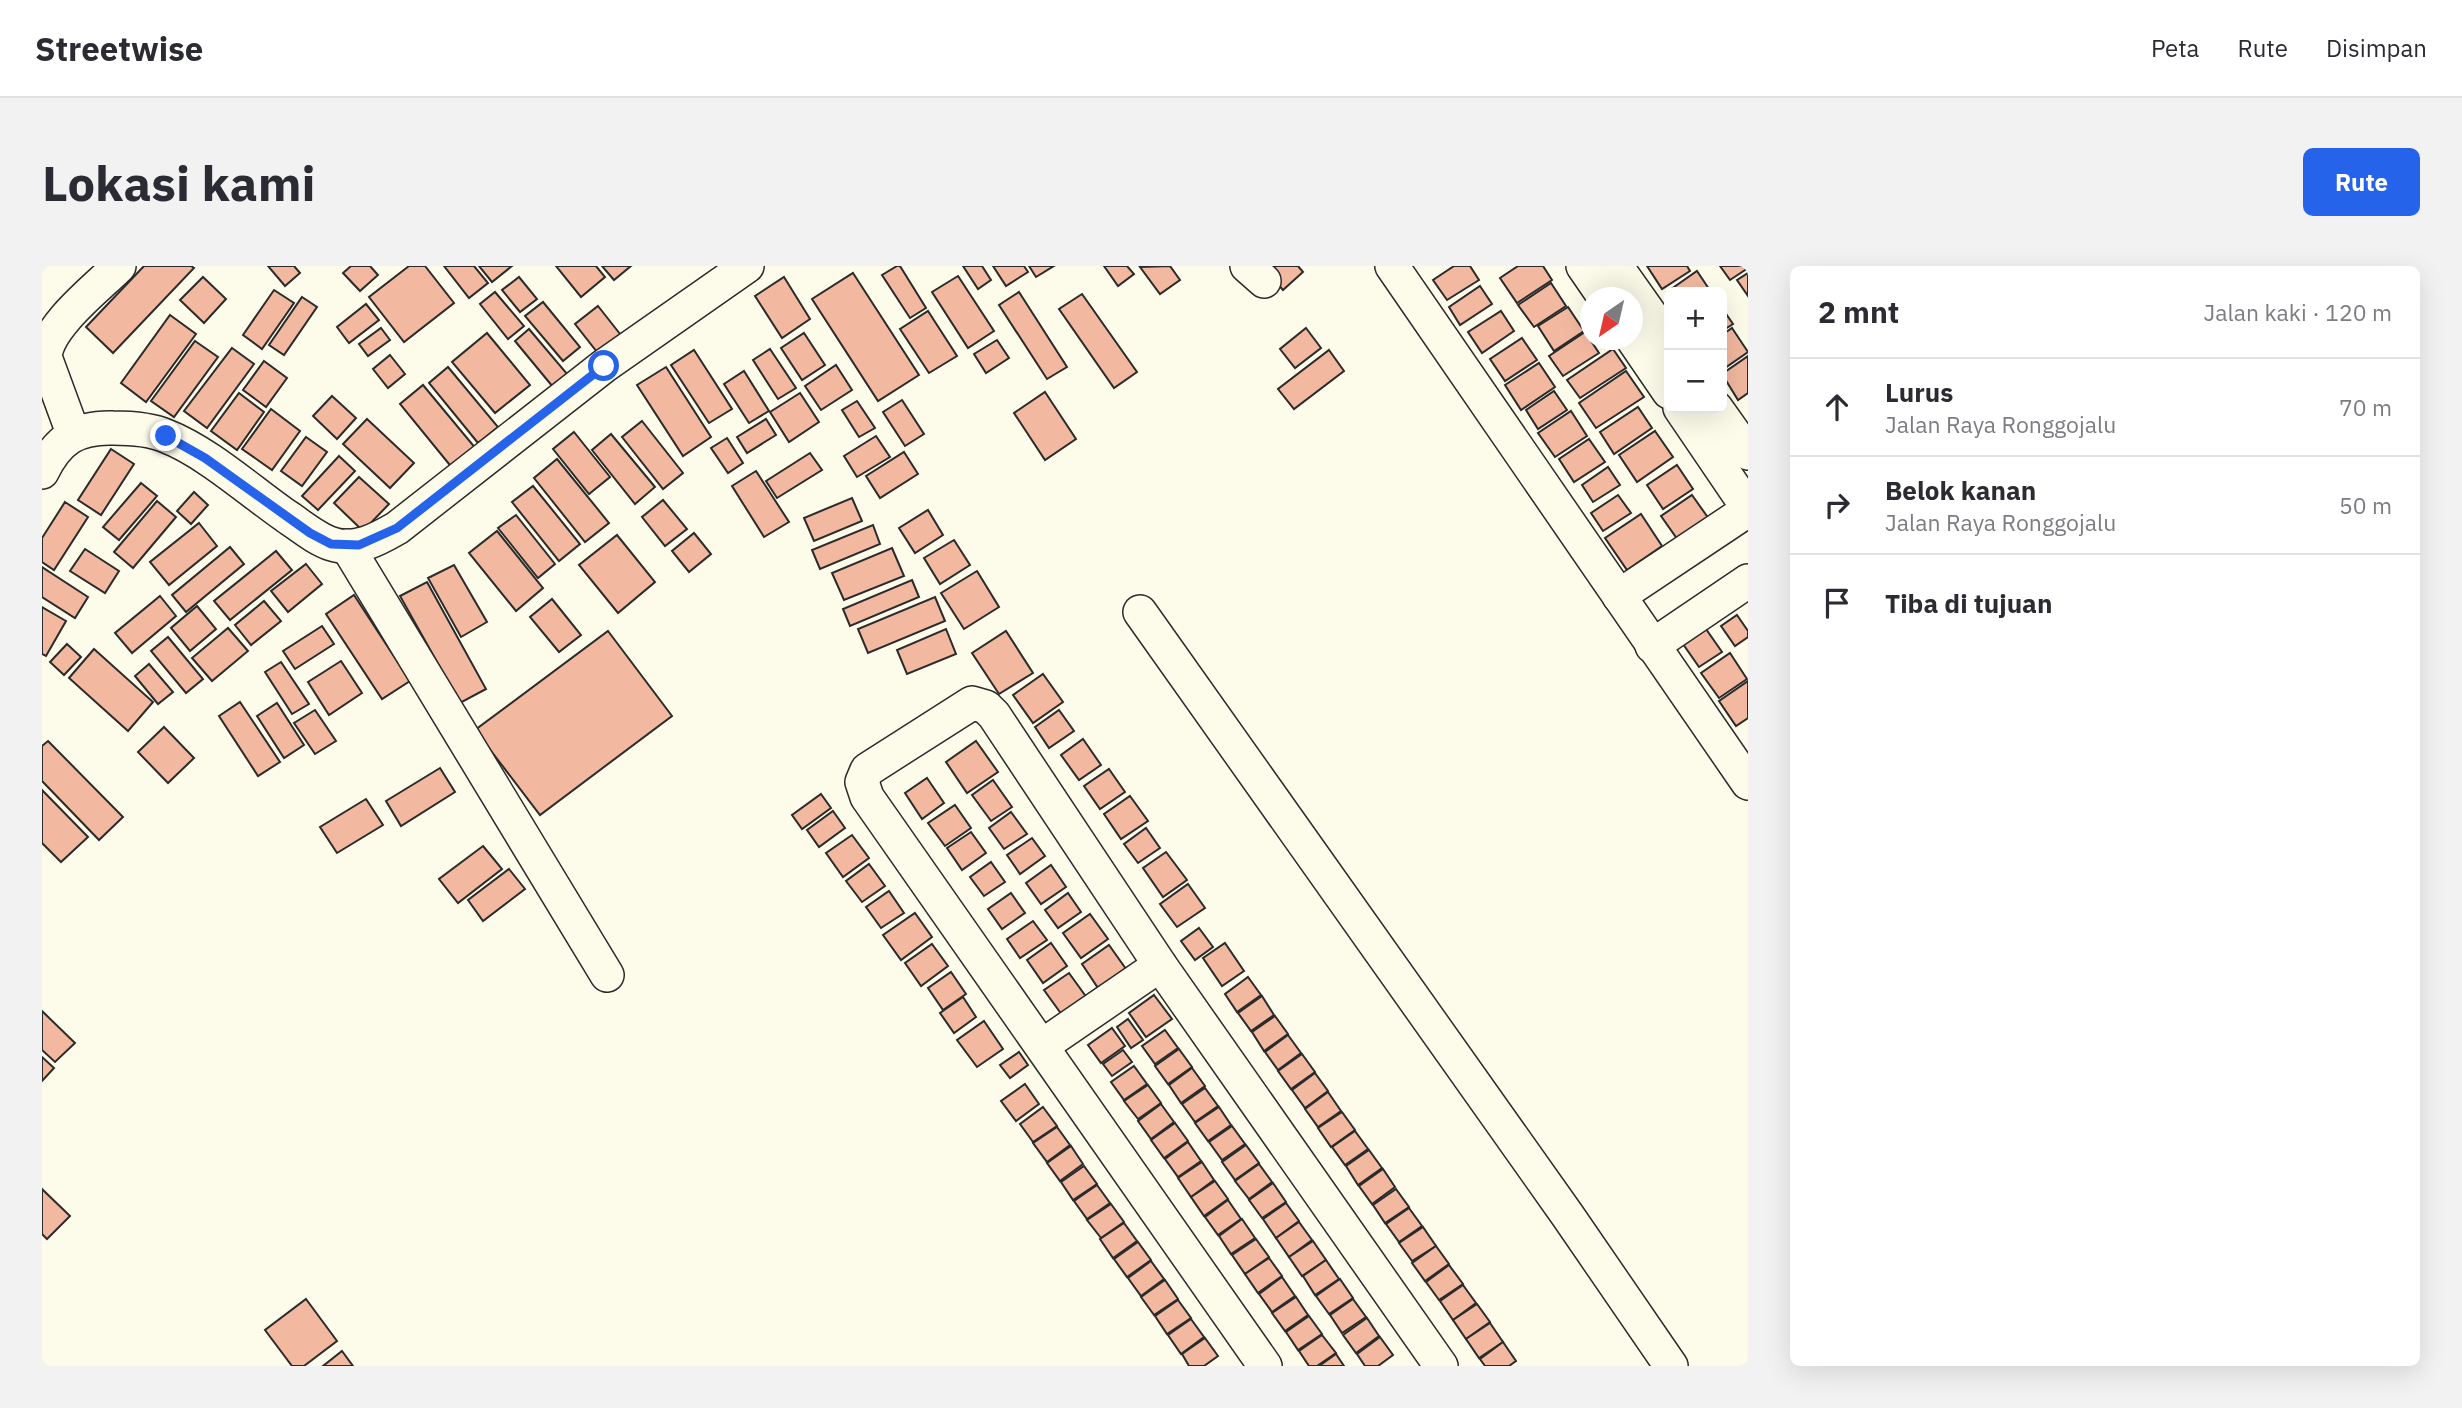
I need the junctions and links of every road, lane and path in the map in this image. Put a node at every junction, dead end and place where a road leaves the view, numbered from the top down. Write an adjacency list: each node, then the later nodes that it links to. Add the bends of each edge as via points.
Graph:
1 (119, 266): 12 (street, via 64,321 46,347 45,357)
2 (747, 266): 16 (street, via 604,366 397,528)
3 (1392, 266): 18 (street)
4 (1583, 266): 6 (street)
5 (1616, 266): 7 (street)
6 (1597, 287)
7 (1664, 334)
8 (1641, 350): 9 (street)
9 (1664, 384)
10 (1683, 413): 15 (street)
11 (1720, 413): 13 (street)
12 (73, 433): 14 (street); 16 (street, via 100,427 136,428 166,436 205,458 310,533)
13 (1748, 453)
14 (42, 472)
15 (1748, 509): 18 (street)
16 (347, 546): 23 (street)
17 (1748, 581): 20 (street)
18 (1619, 596): 20 (street)
19 (1140, 612): 27 (street)
20 (1652, 646): 21 (street)
21 (1748, 783)
22 (1160, 965): 24 (street); 24 (street, via 986,707 972,703 867,770 862,782 867,797); 26 (street)
23 (607, 975)
24 (1042, 1046): 25 (street)
25 (1265, 1366)
26 (1441, 1366)
27 (1671, 1366)

